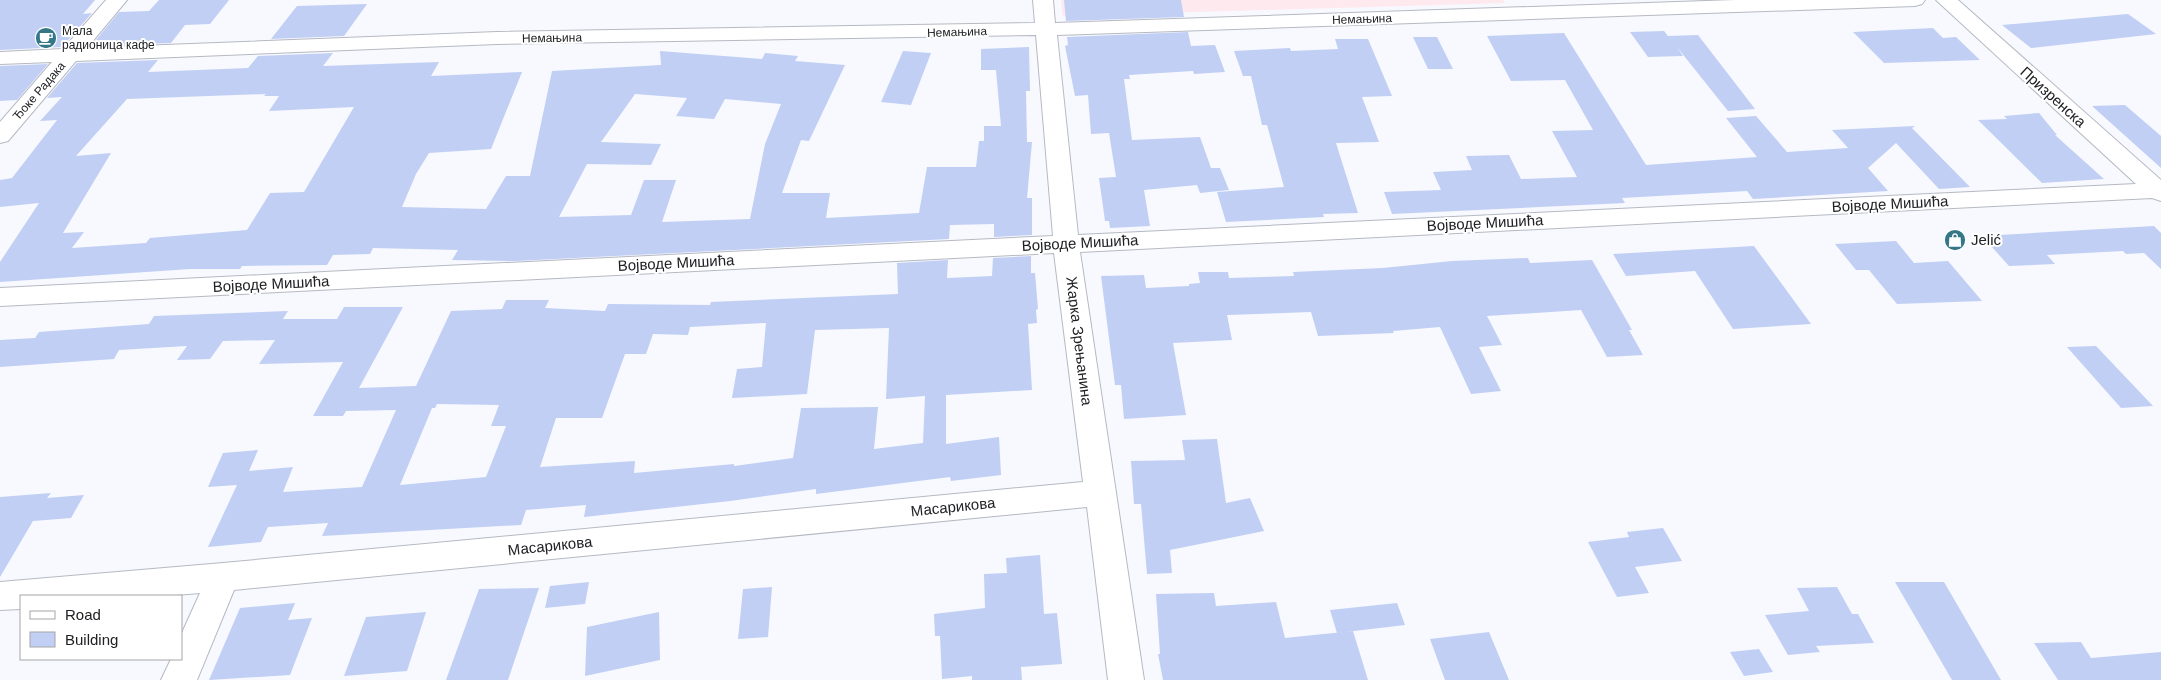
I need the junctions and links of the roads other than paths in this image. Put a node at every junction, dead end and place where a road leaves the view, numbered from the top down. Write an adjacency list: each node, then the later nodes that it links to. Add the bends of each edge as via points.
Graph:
1 (117, 0): 6 (street, Ђоке Радака)
2 (1043, 0): 5 (street, Жарка Зрењанина)
3 (1914, 0): 5 (street, Немањина)
4 (1946, 0): 9 (street, Призренска)
5 (1047, 29): 6 (street, Немањина, via 497,38); 10 (street, Жарка Зрењанина)
6 (69, 56): 7 (street, Немањина); 8 (street, Ђоке Радака)
7 (0, 58)
8 (0, 136)
9 (2160, 192): 10 (street, Војводе Мишића)
10 (1066, 244): 11 (street, Војводе Мишића); 12 (street, Жарка Зрењанина)
11 (0, 297)
12 (1099, 493): 13 (street, Масарикова); 16 (street, Жарка Зрењанина)
13 (224, 577): 14 (street, Масарикова); 15 (street)
14 (0, 596)
15 (179, 680)
16 (1126, 680)

